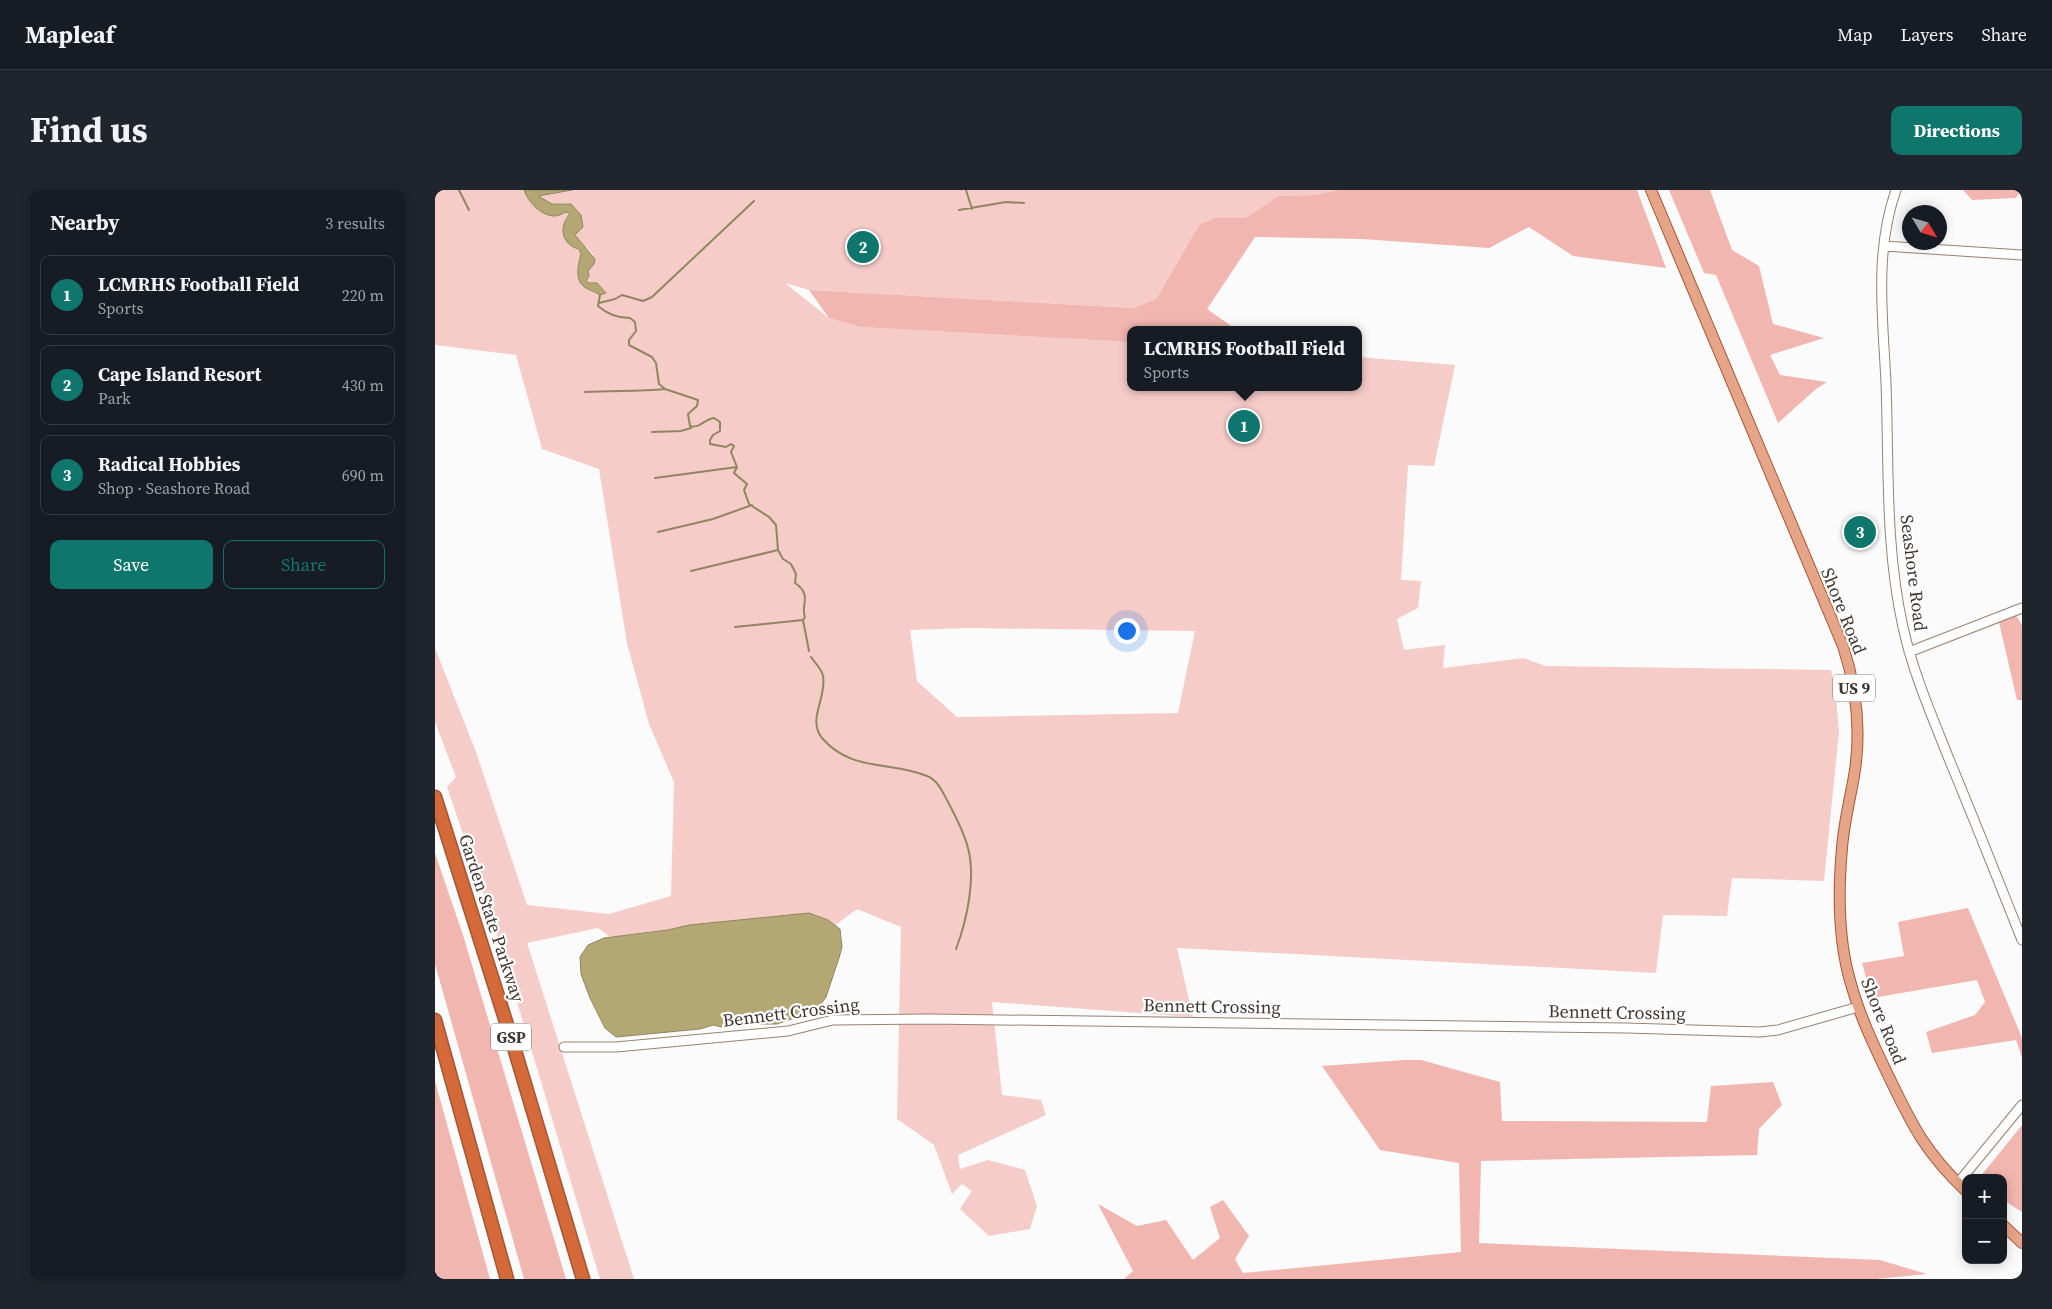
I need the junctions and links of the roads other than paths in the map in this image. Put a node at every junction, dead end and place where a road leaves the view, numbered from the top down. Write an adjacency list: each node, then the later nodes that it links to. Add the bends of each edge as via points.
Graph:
1 (1651, 190): 9 (main road, Shore Road / US 9, via 1839,637 1852,677 1858,733 1841,848 1840,904 1844,952)
2 (1896, 190): 3 (street, Seashore Road)
3 (1884, 246): 4 (street); 6 (street, Seashore Road, via 1882,297 1891,537 1897,597)
4 (2022, 255)
5 (2022, 608): 6 (street)
6 (1909, 652): 8 (street, Seashore Road)
7 (435, 797): 18 (highway, Garden State Parkway / GSP)
8 (2022, 940)
9 (1858, 1007): 11 (street, Bennett Crossing, via 1761,1032 1516,1026 833,1020 778,1032 616,1047); 13 (main road, Shore Road / US 9, via 1913,1129 1937,1162)
10 (435, 1020): 17 (highway)
11 (564, 1047)
12 (2022, 1104): 13 (street)
13 (1958, 1183): 14 (main road, Shore Road / US 9)
14 (1962, 1186)
15 (2007, 1229): 16 (main road)
16 (2022, 1243)
17 (507, 1279)
18 (583, 1279)

